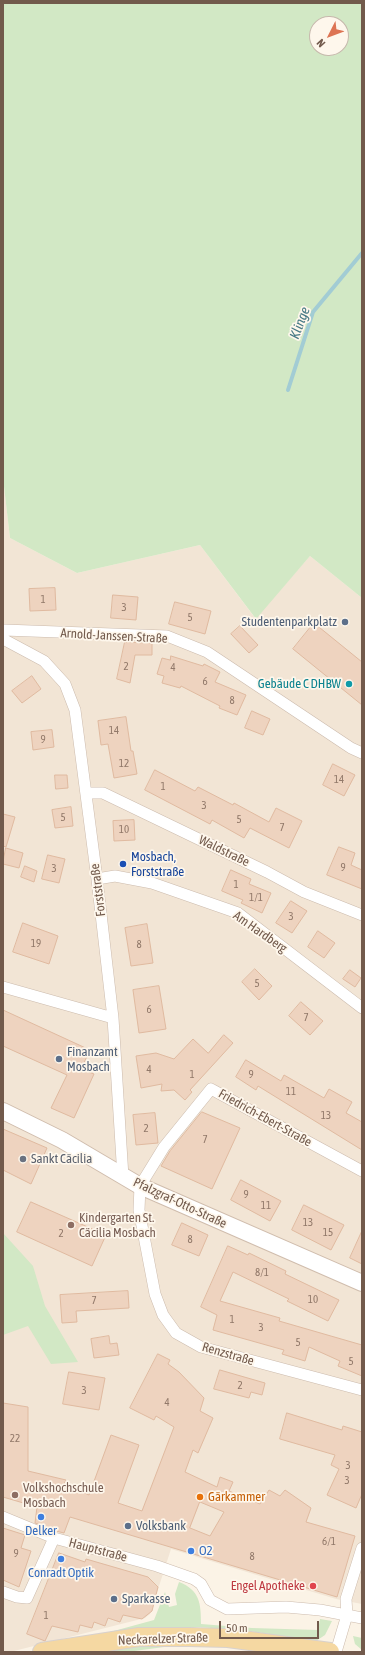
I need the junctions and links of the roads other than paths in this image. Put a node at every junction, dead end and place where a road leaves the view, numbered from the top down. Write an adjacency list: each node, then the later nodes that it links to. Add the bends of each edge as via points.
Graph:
1 (3, 631): 3 (street, Arnold-Janssen-Straße, via 167,636 207,652)
2 (3, 639): 4 (street, Forststraße, via 44,661 65,684 75,710)
3 (362, 753)
4 (86, 793): 5 (street, Forststraße); 6 (street, Waldstraße, via 103,793 304,892)
5 (97, 879): 8 (street, Am Hardberg, via 115,876 152,883 238,913); 9 (street, Forststraße)
6 (362, 915)
7 (3, 987): 9 (street)
8 (362, 1008)
9 (113, 1018): 12 (street, Forststraße)
10 (3, 1111): 12 (street, Pfalzgraf-Otto-Straße, via 62,1140)
11 (362, 1172): 13 (street, Friedrich-Ebert-Straße, via 211,1089 164,1148)
12 (123, 1176): 13 (street, Pfalzgraf-Otto-Straße)
13 (140, 1186): 14 (street, Pfalzgraf-Otto-Straße); 15 (street, Renzstraße, via 139,1210 155,1294 163,1315 176,1333 201,1347)
14 (362, 1283)
15 (362, 1390)
16 (3, 1517): 17 (street, Hauptstraße)
17 (54, 1538): 19 (street, via 28,1598); 20 (street, Hauptstraße, via 157,1566 194,1579 201,1584 210,1600 227,1609 286,1607)
18 (362, 1548): 20 (street, via 346,1599)
19 (3, 1592)
20 (347, 1615): 21 (street); 24 (street)
21 (362, 1618)
22 (43, 1652): 23 (main road, Neckarelzer Straße, via 139,1638 189,1637 228,1638)
23 (330, 1652)
24 (336, 1652)

